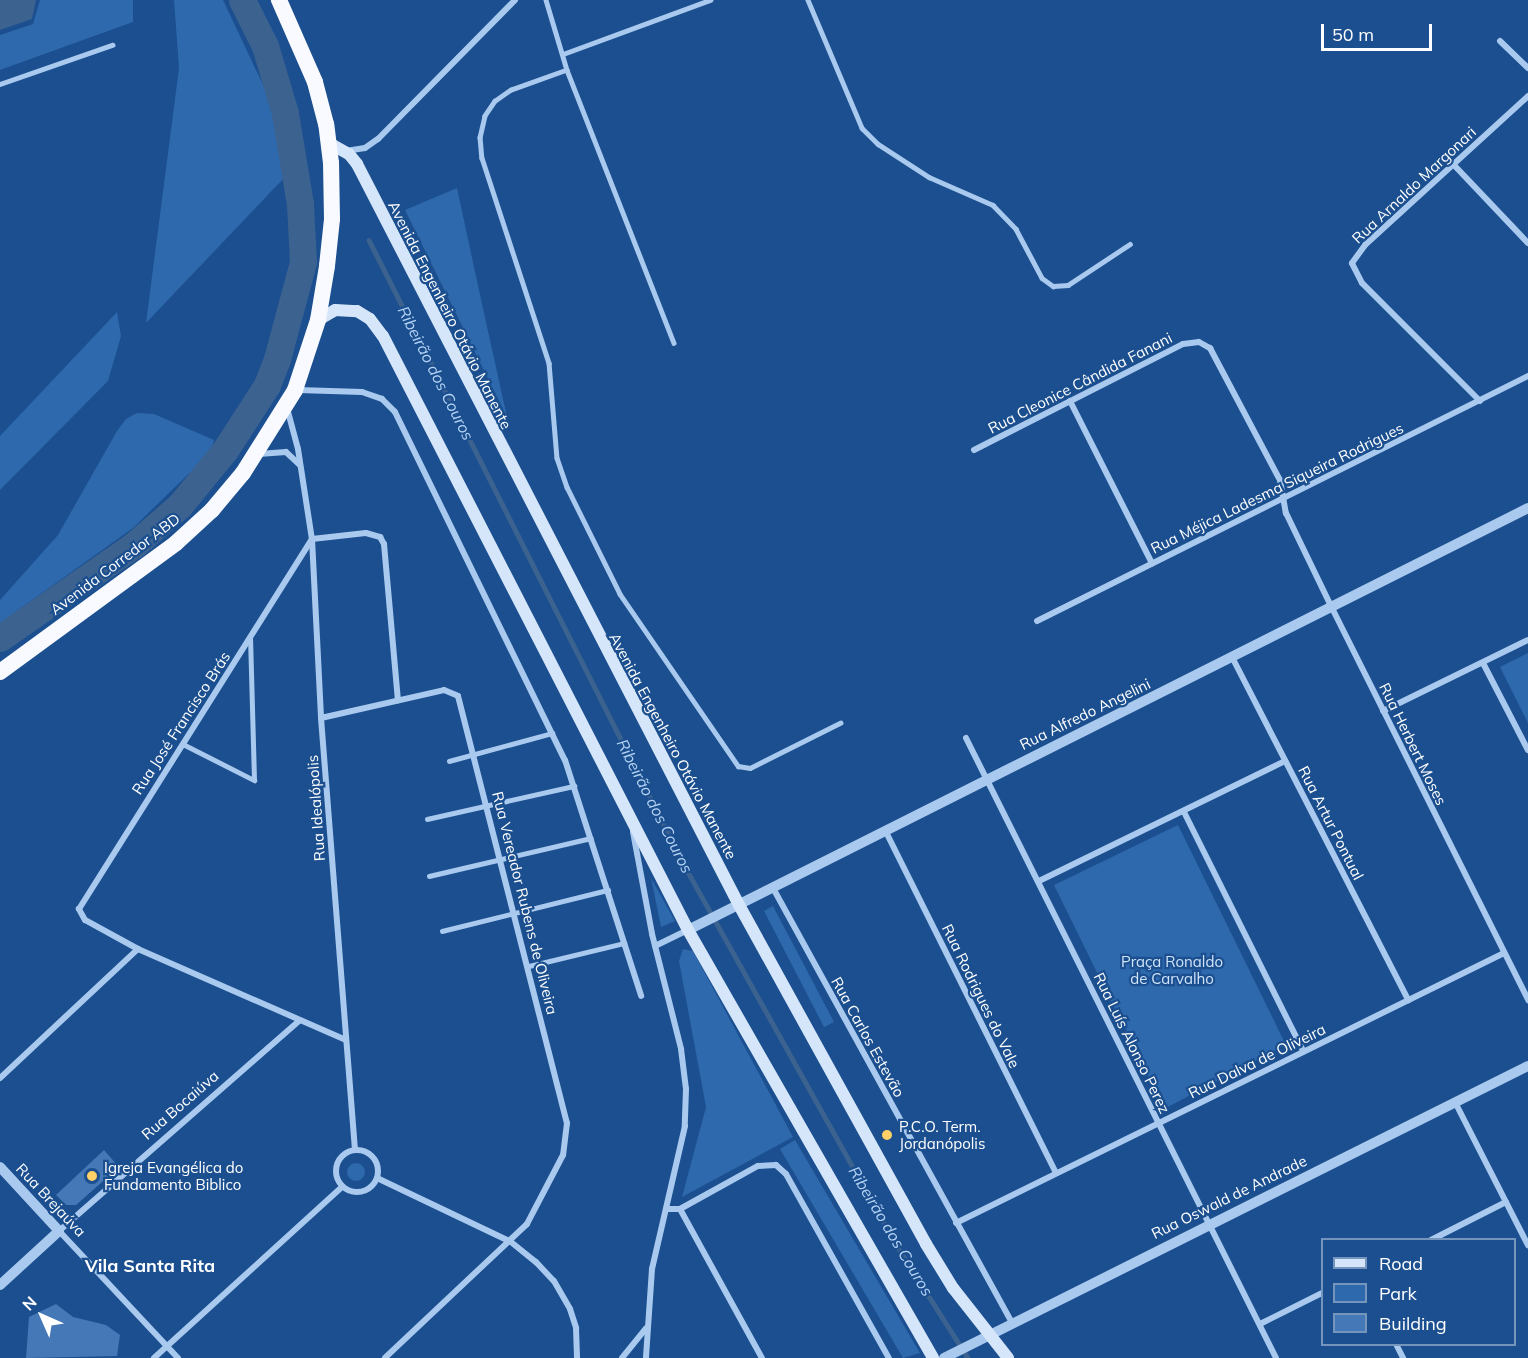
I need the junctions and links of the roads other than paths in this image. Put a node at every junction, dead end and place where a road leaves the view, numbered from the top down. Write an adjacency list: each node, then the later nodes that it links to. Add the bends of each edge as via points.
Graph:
1 (279, 0): 13 (highway, Avenida Corredor ABD, via 315,82)
2 (515, 0): 14 (street, via 378,139 365,148)
3 (546, 0): 8 (lane)
4 (709, 0): 8 (lane)
5 (809, 0): 17 (lane, via 862,128 878,144 929,177 993,205 1016,229 1042,278 1053,285 1068,285)
6 (1500, 41): 9 (street)
7 (112, 45): 11 (lane)
8 (562, 54): 10 (lane)
9 (1528, 68)
10 (567, 70): 19 (lane); 42 (lane, via 511,90 495,101 485,116 480,137 482,159 549,363 557,458 567,487 620,594 738,766 750,768)
11 (0, 84)
12 (1528, 96): 15 (street, Rua Arnaldo Margonari)
13 (329, 143): 14 (main road, Avenida Engenheiro Otávio Manente); 18 (highway, Avenida Corredor ABD, via 332,219)
14 (345, 151): 63 (main road, Avenida Engenheiro Otávio Manente, via 360,170)
15 (1453, 164): 16 (street); 23 (street, Rua Arnaldo Margonari, via 1365,245 1352,263 1362,282)
16 (1528, 243)
17 (1130, 244)
18 (318, 320): 21 (highway, Avenida Corredor ABD); 55 (main road, via 335,310 357,311 370,319 383,336)
19 (674, 343)
20 (1528, 376): 23 (street, Rua Méjica Ladesma Siqueira Rodrigues)
21 (295, 390): 24 (highway, Avenida Corredor ABD); 43 (street, via 362,392 392,407)
22 (1070, 401): 25 (street, Rua Cleonice Cândida Fanani); 28 (street, Rua Cleonice Cândida Fanani, via 1183,344 1198,342 1220,360 1280,480); 31 (street)
23 (1480, 401): 28 (street, Rua Méjica Ladesma Siqueira Rodrigues)
24 (286, 406): 26 (highway, Avenida Corredor ABD); 27 (street, Rua Idealópolis)
25 (974, 450)
26 (254, 456): 27 (street, via 281,451); 38 (highway, Avenida Corredor ABD, via 212,510 176,543)
27 (301, 465): 30 (street, Rua Idealópolis)
28 (1283, 497): 31 (street, Rua Méjica Ladesma Siqueira Rodrigues); 32 (street, Rua Herbert Moses, via 1286,513)
29 (1528, 508): 32 (street, Rua Alfredo Angelini)
30 (312, 539): 34 (street, Rua José Francisco Brás); 39 (street, via 366,533 380,537 384,544); 41 (street, Rua Idealópolis)
31 (1152, 563): 33 (street, Rua Méjica Ladesma Siqueira Rodrigues)
32 (1331, 606): 36 (street, Rua Alfredo Angelini); 40 (street, Rua Herbert Moses)
33 (1037, 621)
34 (250, 636): 45 (street, Rua José Francisco Brás); 45 (lane, via 254,780)
35 (1528, 640): 37 (street)
36 (1232, 657): 49 (street, Rua Artur Pontual); 50 (street, Rua Alfredo Angelini)
37 (1483, 663): 40 (street); 46 (street)
38 (0, 672)
39 (398, 700): 41 (street, Rua Vereador Rubens de Oliveira); 47 (street, Rua Vereador Rubens de Oliveira, via 444,690 455,693 461,701)
40 (1383, 711): 70 (street, Rua Herbert Moses)
41 (321, 718): 76 (street, Rua Idealópolis)
42 (840, 723)
43 (552, 733): 47 (lane); 51 (street)
44 (966, 738): 50 (street, Rua Luís Alonso Perez)
45 (182, 743): 69 (street, Rua José Francisco Brás, via 79,909 85,920)
46 (1528, 750)
47 (475, 755): 48 (lane); 52 (street, Rua Vereador Rubens de Oliveira)
48 (449, 761)
49 (1286, 761): 53 (street); 73 (street, Rua Artur Pontual)
50 (987, 779): 56 (street, Rua Alfredo Angelini); 60 (street, Rua Luís Alonso Perez)
51 (575, 785): 52 (lane); 57 (street)
52 (487, 805): 54 (lane); 58 (street, Rua Vereador Rubens de Oliveira)
53 (1184, 812): 60 (street); 77 (street)
54 (427, 819)
55 (633, 827): 65 (main road); 68 (street)
56 (885, 830): 61 (street, Rua Alfredo Angelini); 84 (street, Rua Rodrigues do Vale)
57 (591, 838): 58 (lane); 62 (street)
58 (500, 859): 59 (lane); 64 (street, Rua Vereador Rubens de Oliveira)
59 (429, 876)
60 (1039, 881): 81 (street, Rua Luís Alonso Perez)
61 (773, 888): 63 (street, Rua Alfredo Angelini); 90 (street, Rua Carlos Estevão)
62 (608, 890): 64 (lane); 67 (street)
63 (739, 904): 65 (street, Rua Alfredo Angelini); 101 (main road, Avenida Engenheiro Otávio Manente, via 930,1251)
64 (514, 913): 66 (lane); 71 (street, Rua Vereador Rubens de Oliveira)
65 (693, 927): 68 (street, Rua Alfredo Angelini); 112 (main road)
66 (442, 931)
67 (624, 943): 71 (lane); 72 (street)
68 (656, 946): 88 (street, via 681,1049 686,1089 685,1126)
69 (138, 949): 75 (street); 79 (street)
70 (1504, 953): 73 (street, Rua Dalva de Oliveira); 74 (street, Rua Herbert Moses)
71 (529, 966): 94 (street, Rua Vereador Rubens de Oliveira, via 568,1138 544,1197)
72 (641, 996)
73 (1408, 1000): 77 (street, Rua Dalva de Oliveira)
74 (1528, 1000)
75 (300, 1020): 76 (street); 92 (street, Rua Bocaiúva)
76 (346, 1040): 82 (street, Rua Idealópolis)
77 (1303, 1051): 81 (street, Rua Dalva de Oliveira)
78 (1528, 1066): 80 (street, Rua Oswald de Andrade)
79 (0, 1078)
80 (1455, 1102): 87 (street); 91 (street, Rua Oswald de Andrade)
81 (1158, 1122): 84 (street, Rua Dalva de Oliveira); 91 (street, Rua Luís Alonso Perez)
82 (355, 1150): 85 (street, via 373,1158); 86 (street, via 338,1161 336,1175)
83 (0, 1167): 92 (street, Rua Brejaúva)
84 (1056, 1173): 90 (street, Rua Dalva de Oliveira)
85 (377, 1178): 86 (street, via 362,1192); 94 (street)
86 (342, 1187): 102 (street)
87 (1506, 1202): 93 (street); 95 (street)
88 (666, 1209): 89 (street); 100 (street, via 652,1269)
89 (680, 1209): 110 (street); 111 (street, via 758,1166 776,1165 786,1174)
90 (956, 1222): 98 (street, Rua Carlos Estevão)
91 (1208, 1224): 98 (street, Rua Oswald de Andrade); 99 (street, Rua Luís Alonso Perez)
92 (59, 1231): 96 (street, Rua Bocaiúva); 102 (street, Rua Brejaúva)
93 (1433, 1238)
94 (511, 1242): 106 (street, Rua Vereador Rubens de Oliveira); 107 (street, via 546,1271 563,1294 576,1328)
95 (1528, 1245)
96 (0, 1285)
97 (1321, 1294): 99 (street)
98 (1012, 1323): 101 (street, Rua Oswald de Andrade)
99 (1260, 1324): 114 (street, Rua Luís Alonso Perez)
100 (646, 1327): 108 (street); 109 (street)
101 (989, 1335): 103 (street, Rua Oswald de Andrade); 113 (main road, Avenida Engenheiro Otávio Manente)
102 (167, 1347): 104 (street); 105 (street, Rua Brejaúva)
103 (947, 1357)
104 (154, 1358)
105 (178, 1358)
106 (385, 1358)
107 (578, 1358)
108 (622, 1358)
109 (646, 1358)
110 (762, 1358)
111 (888, 1358)
112 (933, 1358)
113 (1008, 1358)
114 (1276, 1358)

